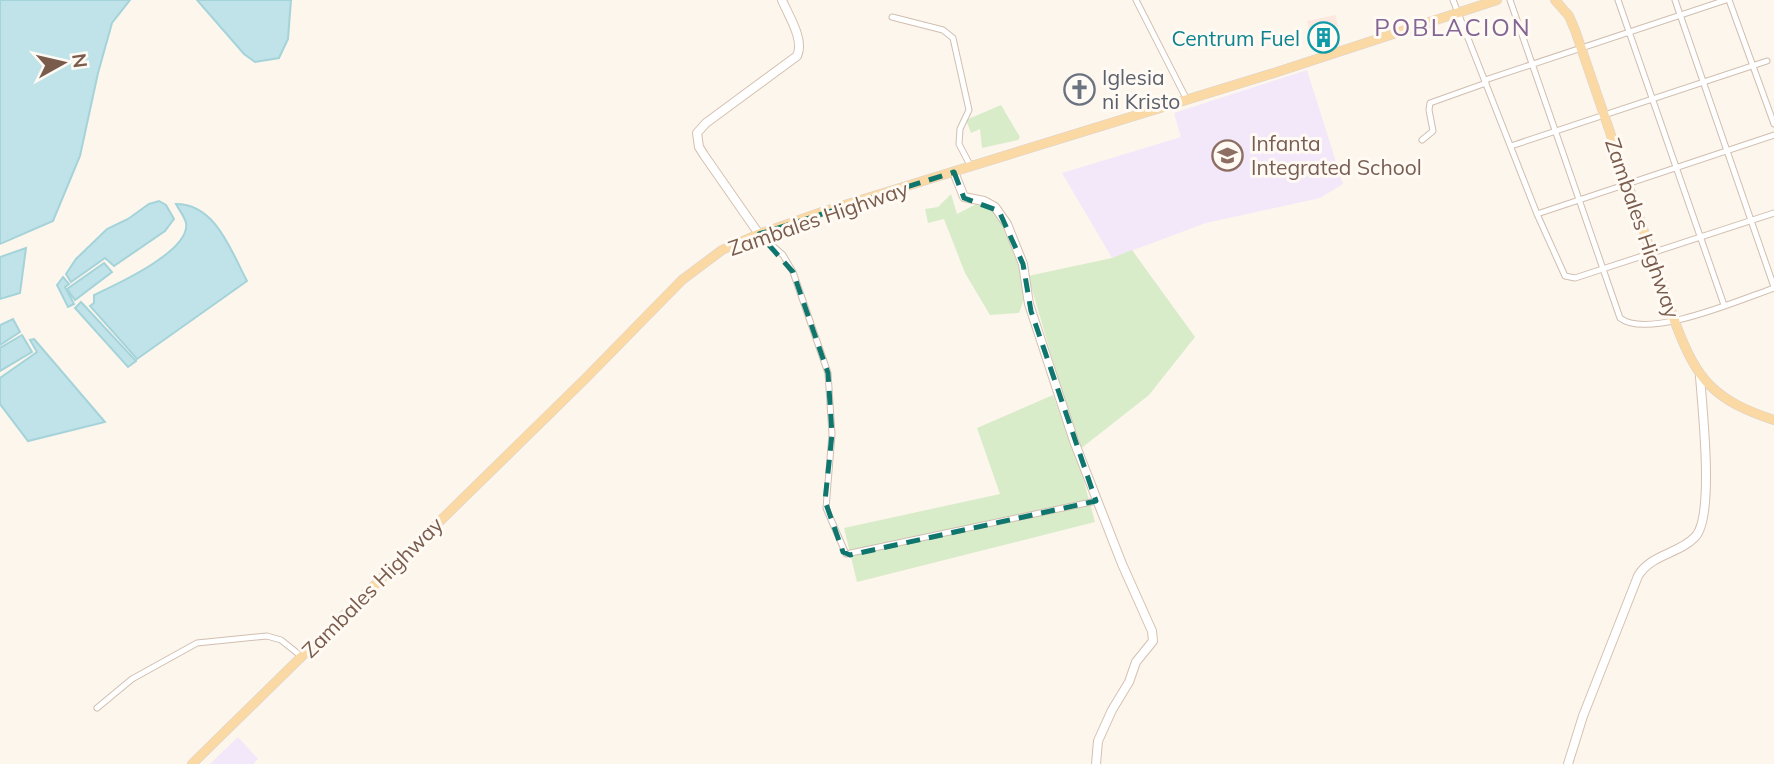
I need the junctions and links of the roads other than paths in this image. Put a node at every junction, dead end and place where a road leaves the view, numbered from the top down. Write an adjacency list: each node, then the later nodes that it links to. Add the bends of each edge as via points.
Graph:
1 (782, 0): 39 (street, via 799,43 797,56 697,133 699,147)
2 (1136, 0): 23 (street)
3 (1453, 0): 11 (street)
4 (1497, 0): 11 (main road, Zambales Highway)
5 (1510, 0): 18 (street)
6 (1555, 0): 12 (main road, Zambales Highway)
7 (1564, 0): 12 (street)
8 (1618, 0): 15 (street)
9 (1675, 0): 13 (street)
10 (1727, 0): 13 (street); 19 (street)
11 (1459, 13): 20 (street); 23 (main road, Zambales Highway)
12 (1569, 16): 16 (main road, Zambales Highway)
13 (1680, 16): 15 (street); 21 (street)
14 (892, 17): 31 (street, via 943,30 953,38 969,107 960,129 960,144)
15 (1631, 33): 16 (street); 22 (street)
16 (1582, 49): 18 (street); 24 (main road, Zambales Highway)
17 (1767, 61): 19 (street)
18 (1531, 65): 20 (street); 26 (street)
19 (1753, 66): 21 (street); 25 (street)
20 (1485, 81): 28 (street, via 1430,103 1433,131); 29 (street)
21 (1702, 84): 22 (street); 30 (street)
22 (1653, 99): 24 (street); 32 (street)
23 (1187, 100): 31 (main road, Zambales Highway)
24 (1604, 115): 26 (street); 34 (main road, Zambales Highway)
25 (1774, 124)
26 (1555, 131): 29 (street); 35 (street)
27 (1774, 135): 30 (street)
28 (1422, 140)
29 (1511, 146): 37 (street)
30 (1728, 152): 32 (street); 38 (street)
31 (971, 167): 33 (main road, Zambales Highway)
32 (1678, 168): 34 (street); 40 (street)
33 (954, 172): 39 (main road, Zambales Highway); 48 (street, via 964,197 996,206 1007,224 1023,264 1029,304)
34 (1628, 183): 35 (street); 41 (main road, Zambales Highway)
35 (1579, 199): 37 (street); 42 (street)
36 (1774, 213): 38 (street)
37 (1537, 214): 42 (street, via 1565,276 1575,278)
38 (1751, 221): 40 (street); 43 (street)
39 (759, 234): 48 (street, via 783,255 793,272 828,373 832,434 825,508 846,554); 49 (main road, Zambales Highway, via 722,250 682,281)
40 (1700, 236): 41 (street); 44 (street)
41 (1651, 253): 42 (street); 45 (main road, Zambales Highway)
42 (1602, 269): 45 (street, via 1623,320 1632,324)
43 (1774, 287): 44 (street)
44 (1724, 305): 45 (street)
45 (1675, 322): 46 (main road, Zambales Highway)
46 (1700, 376): 47 (main road, Zambales Highway, via 1728,401); 53 (street, via 1706,462 1701,528 1694,538 1653,561 1638,576)
47 (1774, 421)
48 (1096, 501): 52 (street, via 1153,641 1136,662 1098,741)
49 (301, 656): 50 (street, via 267,636 205,641 132,679); 51 (main road, Zambales Highway)
50 (97, 708)
51 (192, 764)
52 (1096, 764)
53 (1568, 764)

